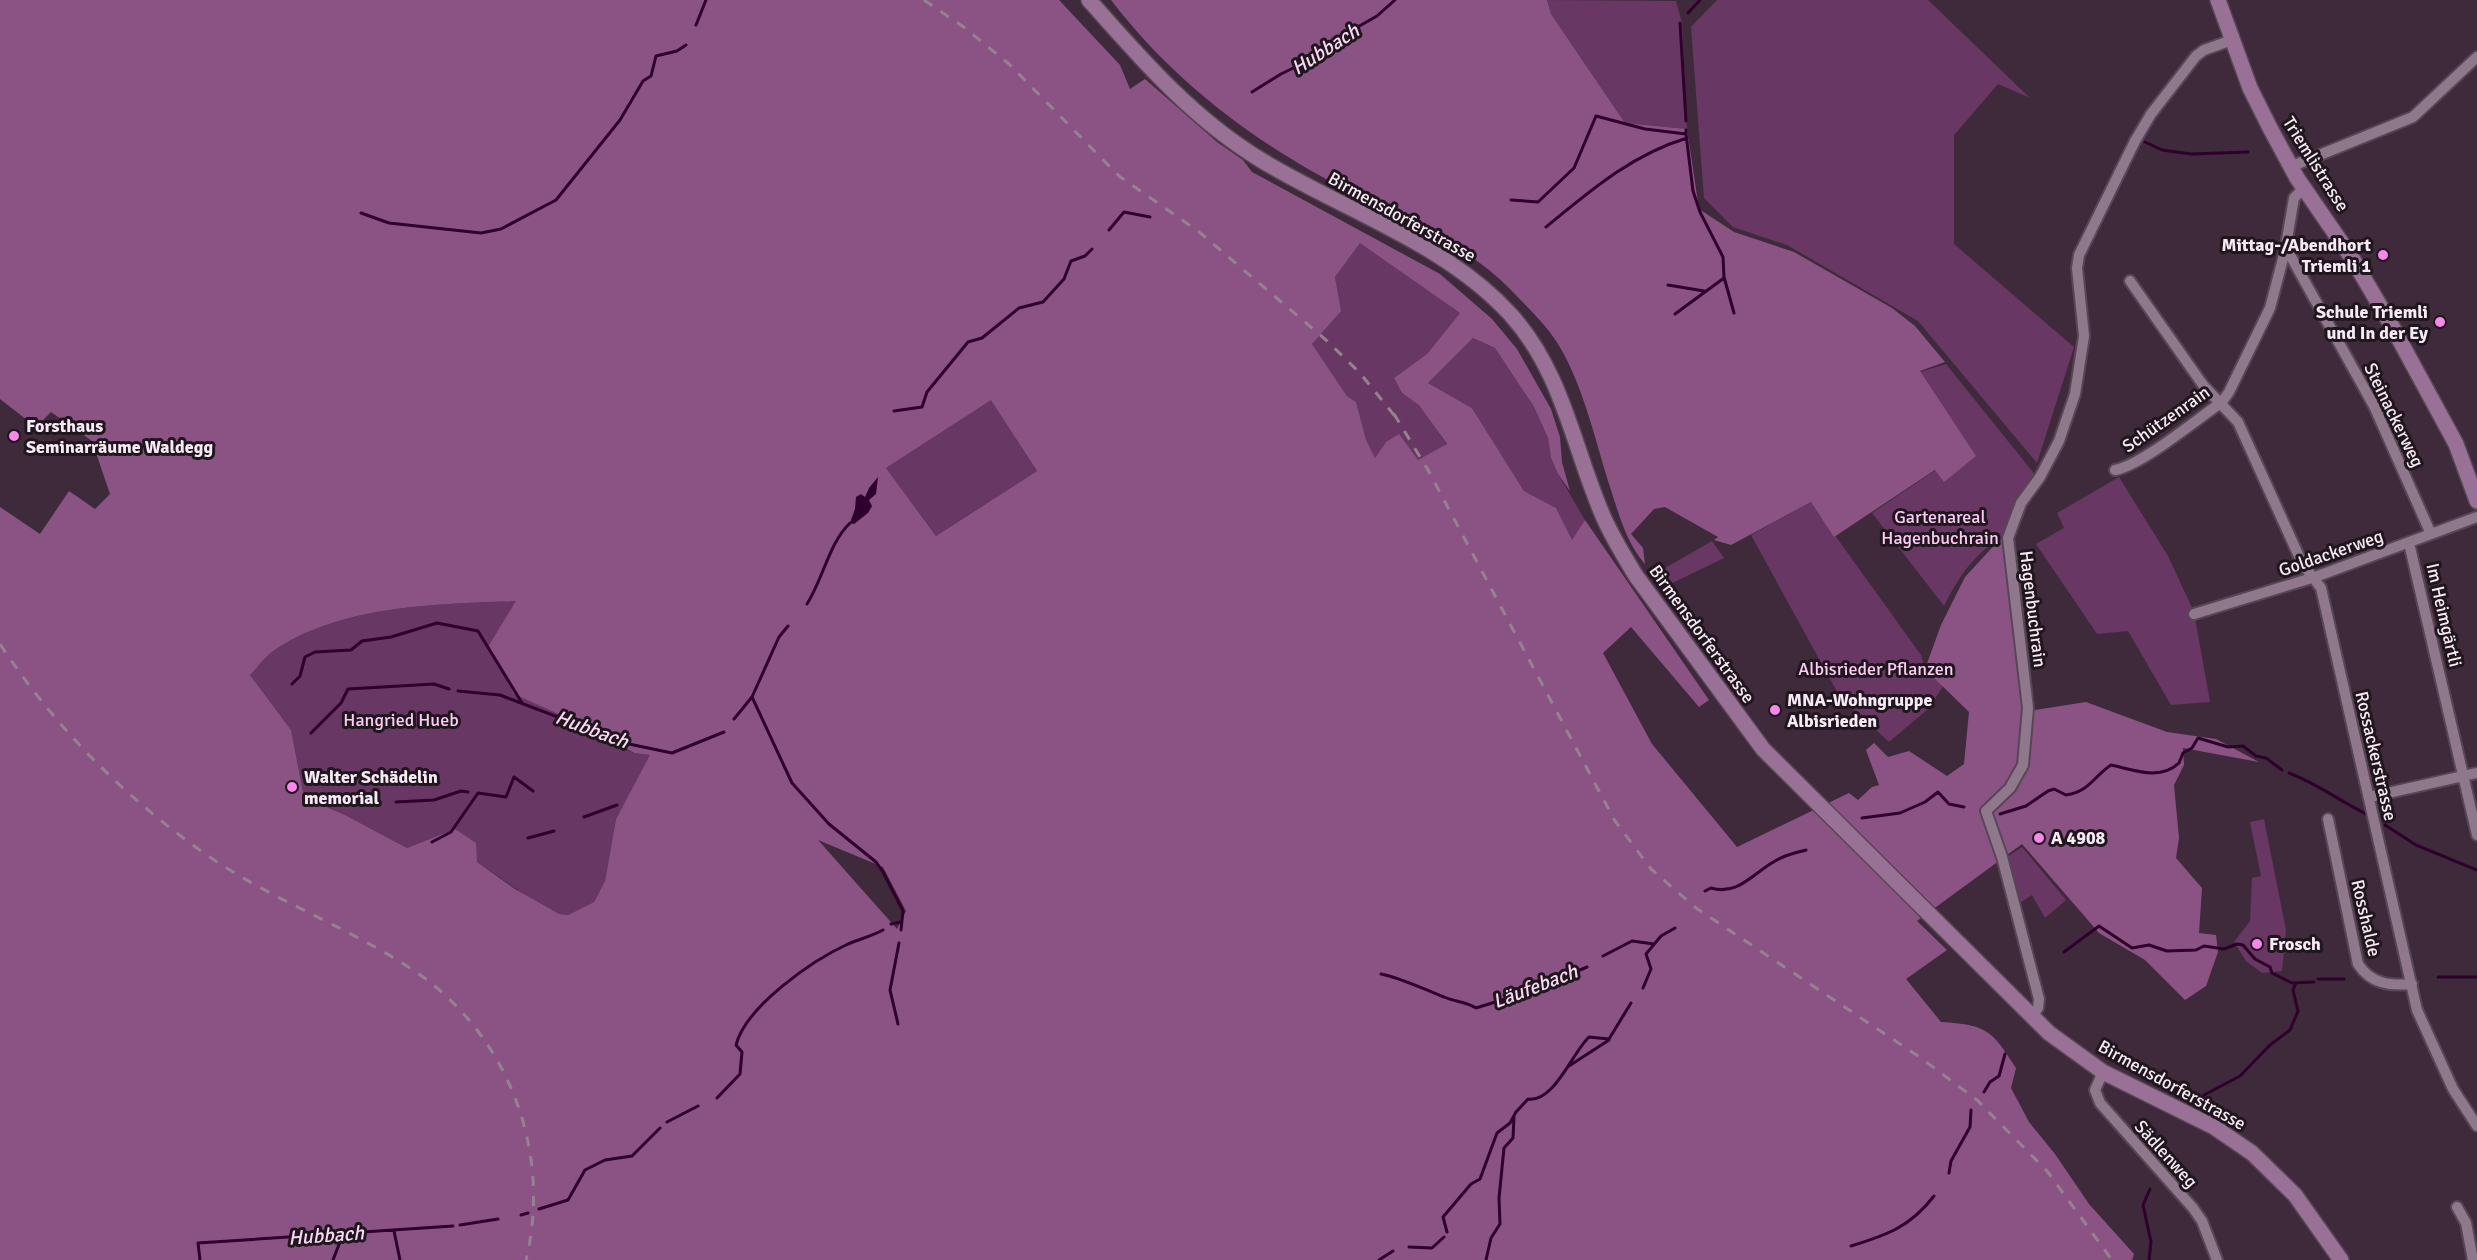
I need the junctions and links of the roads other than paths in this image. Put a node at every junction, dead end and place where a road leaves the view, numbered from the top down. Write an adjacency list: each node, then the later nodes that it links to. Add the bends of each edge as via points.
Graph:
1 (1089, 0): 23 (main road, Birmensdorferstrasse, via 1144,63 1221,132 1299,182 1447,261 1512,316 1540,353 1560,393 1603,516 1618,547 1742,722 1786,774)
2 (2218, 0): 3 (main road, Triemlistrasse)
3 (2232, 40): 5 (main road, Triemlistrasse, via 2250,88); 23 (street, Hagenbuchrain, via 2196,56 2151,114 2084,242 2077,268 2084,336 2075,394 2059,441 2021,503 2008,538 2028,708 2027,738 2020,775 1986,811 2039,999)
4 (2477, 57): 5 (street, via 2413,117)
5 (2290, 167): 6 (main road, Triemlistrasse)
6 (2304, 188): 7 (street, Schützenrain, via 2294,198); 11 (main road, Triemlistrasse, via 2393,328 2456,444)
7 (2285, 251): 9 (street, Schützenrain, via 2270,308); 13 (street, Steinackerweg, via 2374,406)
8 (2130, 281): 9 (street, Rossackerstrasse, via 2203,385)
9 (2222, 402): 10 (street, Schützenrain, via 2124,468); 15 (street, Rossackerstrasse, via 2238,422 2302,562)
10 (2115, 470)
11 (2477, 501)
12 (2477, 517): 13 (street, Goldackerweg)
13 (2431, 534): 14 (street, Goldackerweg)
14 (2409, 543): 15 (street, Goldackerweg); 18 (street, Im Heimgärtli)
15 (2314, 577): 16 (street, Goldackerweg); 19 (street, Rossackerstrasse, via 2321,588)
16 (2194, 614)
17 (2477, 773): 18 (street)
18 (2464, 776): 19 (street); 21 (street, Im Heimgärtli)
19 (2370, 797): 22 (street, Rossackerstrasse)
20 (2328, 819): 22 (street, Rosshalde, via 2358,964 2374,980 2388,985)
21 (2477, 835)
22 (2412, 984): 25 (street, Rossackerstrasse, via 2417,1010 2442,1066)
23 (2032, 1016): 24 (main road, Birmensdorferstrasse, via 2066,1047)
24 (2103, 1072): 27 (street, Sädlenweg, via 2095,1090 2100,1103 2193,1208); 28 (main road, Birmensdorferstrasse, via 2214,1127 2252,1153 2295,1196)
25 (2477, 1126)
26 (2457, 1207): 29 (street, via 2466,1222)
27 (2217, 1260)
28 (2341, 1260)
29 (2473, 1260)

